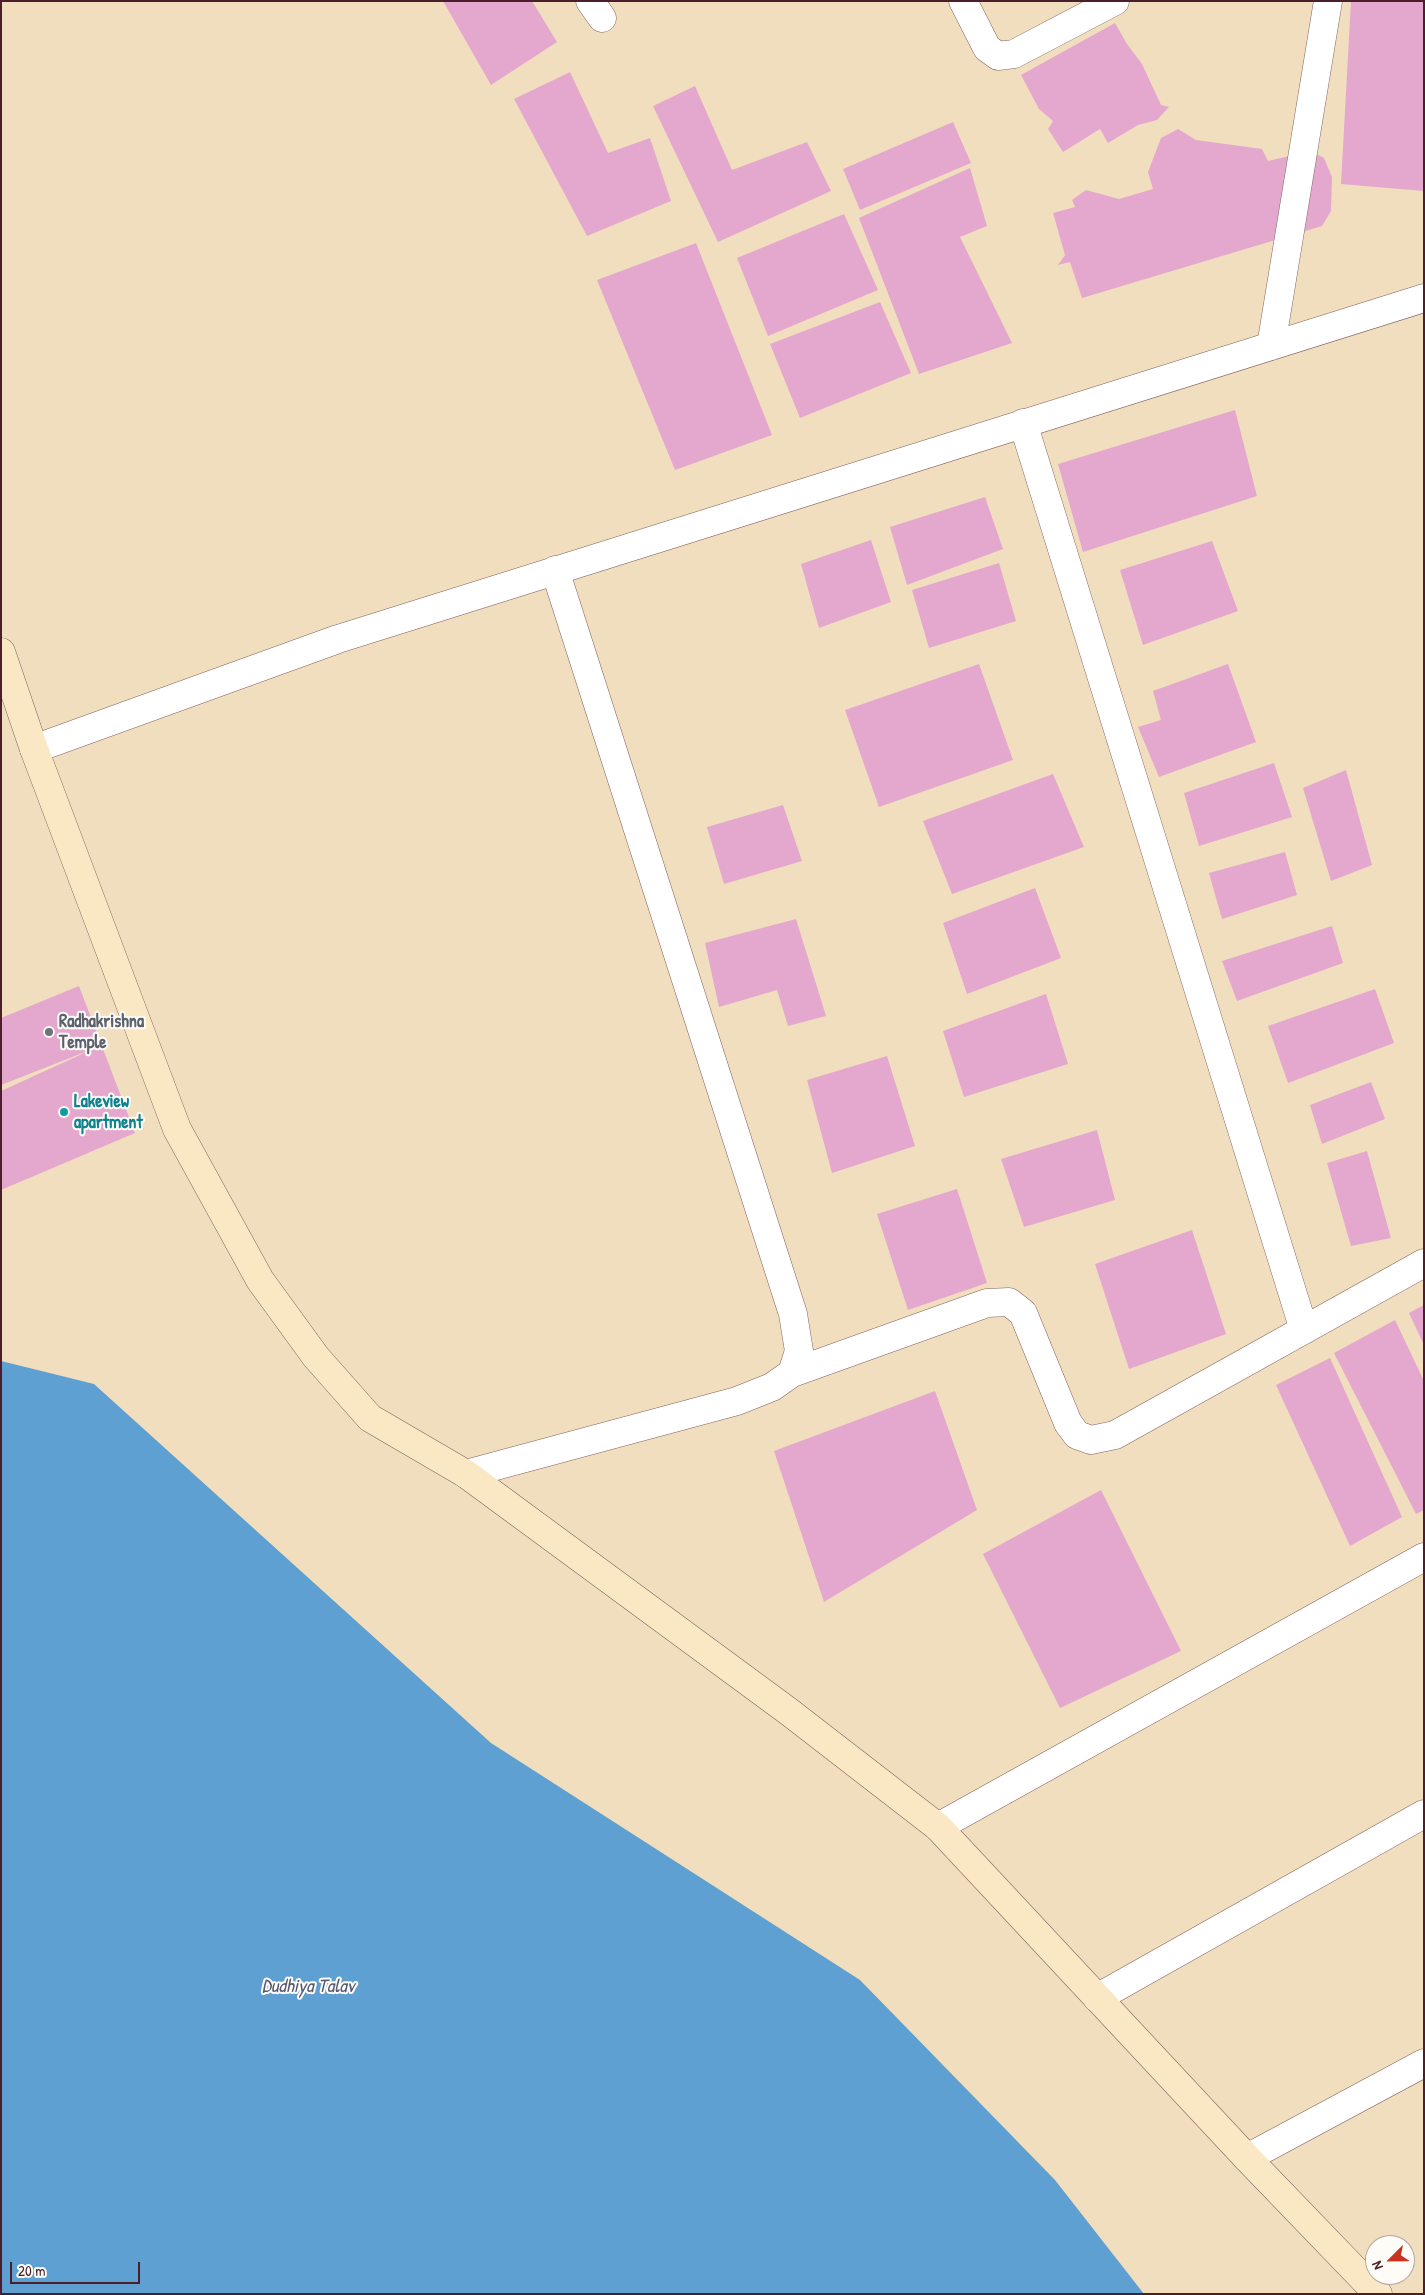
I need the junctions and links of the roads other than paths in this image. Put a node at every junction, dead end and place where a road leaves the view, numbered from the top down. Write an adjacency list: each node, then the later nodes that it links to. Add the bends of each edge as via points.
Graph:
1 (963, 1): 2 (street, via 987,48 998,56 1014,54)
2 (1115, 1)
3 (1328, 1): 5 (street)
4 (1424, 298): 5 (street)
5 (1271, 346): 6 (street)
6 (1023, 423): 7 (street); 11 (street)
7 (555, 570): 9 (street, via 338,639); 12 (street, via 793,1314 799,1351)
8 (1, 652): 9 (main road)
9 (34, 748): 13 (main road, via 177,1129 260,1280 316,1357 370,1418)
10 (1424, 1263): 11 (street)
11 (1304, 1330): 12 (street, via 1115,1435 1090,1440 1077,1435 1068,1423 1022,1313 1009,1302 986,1303)
12 (792, 1373): 13 (street, via 772,1386 737,1401)
13 (466, 1474): 16 (main road, via 788,1711)
14 (1424, 1557): 16 (street)
15 (1424, 1814): 17 (street)
16 (938, 1827): 17 (main road)
17 (1097, 1998): 19 (main road)
18 (1424, 2063): 19 (street)
19 (1247, 2158): 20 (main road)
20 (1378, 2294)

